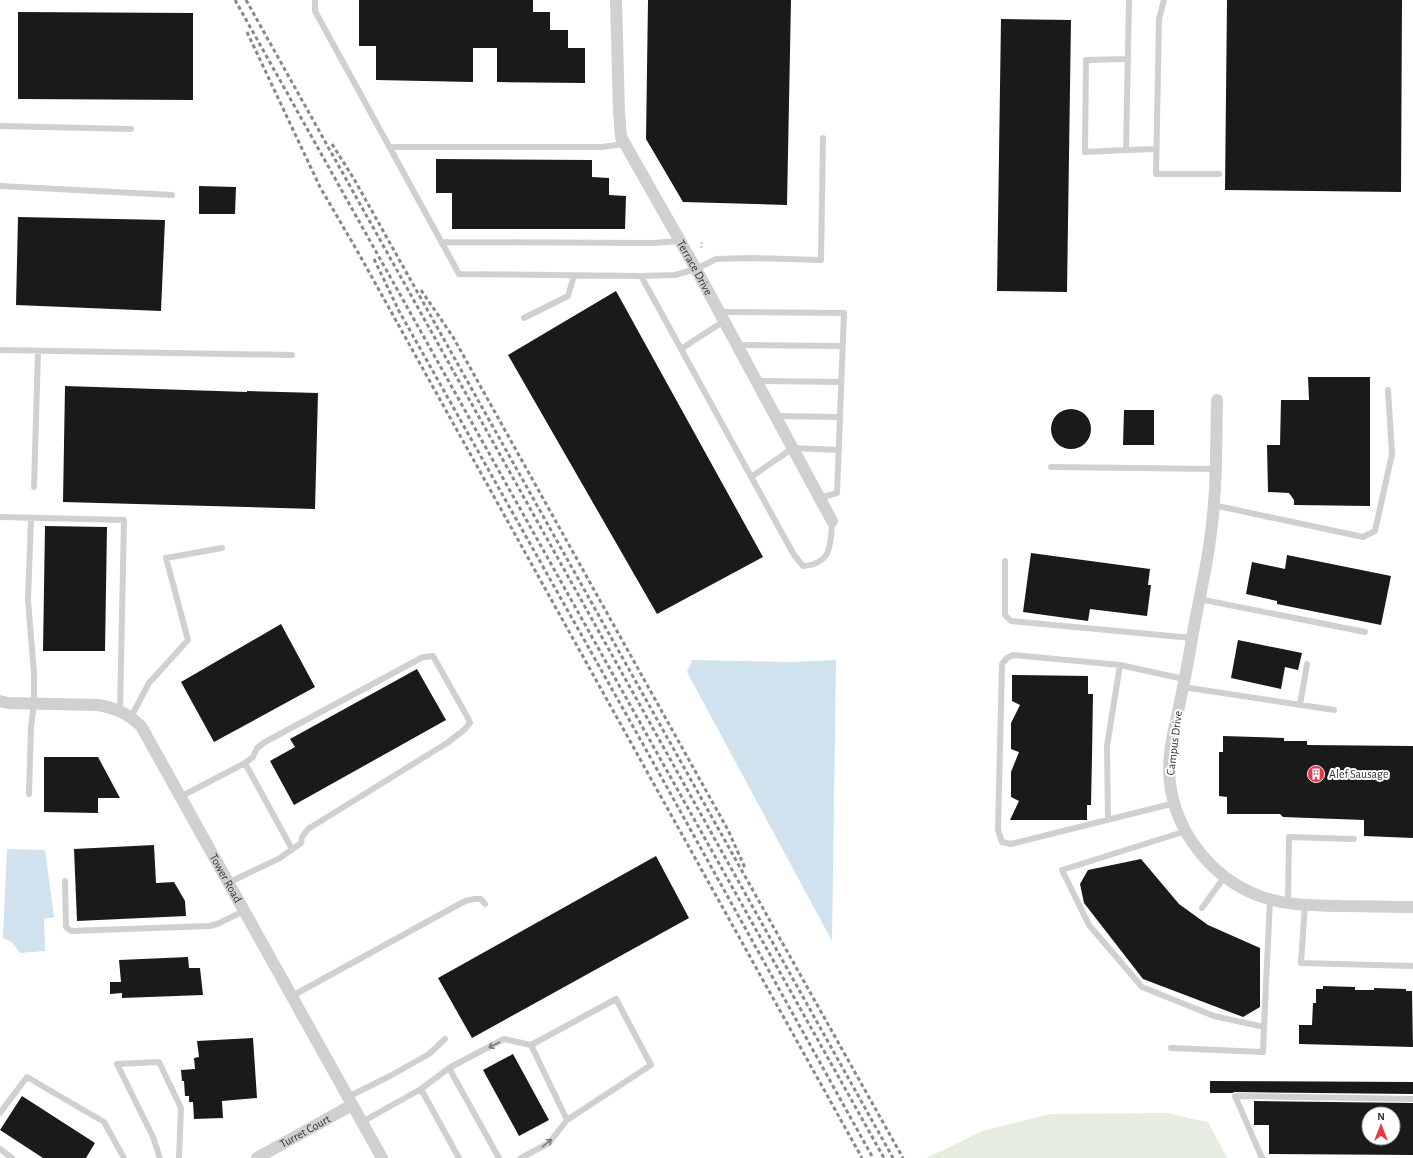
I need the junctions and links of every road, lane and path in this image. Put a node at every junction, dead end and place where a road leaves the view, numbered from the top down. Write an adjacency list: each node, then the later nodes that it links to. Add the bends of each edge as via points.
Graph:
1 (316, 0): 10 (lane, via 315,11)
2 (616, 0): 9 (street, Terrace Drive, via 619,112)
3 (1129, 0): 5 (lane)
4 (1164, 0): 11 (lane, via 1159,19)
5 (1128, 59): 12 (lane); 12 (lane, via 1086,60 1085,152)
6 (0, 126): 7 (lane)
7 (131, 129)
8 (823, 138): 20 (lane, via 821,260 716,259)
9 (624, 144): 10 (lane, via 602,147); 17 (street, Terrace Drive)
10 (389, 147): 18 (lane)
11 (1156, 148): 12 (lane); 13 (lane, via 1156,174)
12 (1126, 150)
13 (1219, 174)
14 (0, 186): 15 (lane)
15 (172, 195)
16 (702, 240): 19 (path)
17 (680, 241): 18 (lane); 20 (street, Terrace Drive)
18 (441, 242): 21 (lane, via 459,274)
19 (701, 248)
20 (696, 269): 22 (lane, via 675,275); 23 (street, Terrace Drive)
21 (574, 276): 22 (lane); 24 (lane, via 568,296)
22 (641, 276): 27 (lane)
23 (721, 316): 25 (street, Terrace Drive); 26 (lane, via 844,313); 27 (lane)
24 (524, 318)
25 (737, 345): 26 (lane); 31 (street, Terrace Drive)
26 (842, 346): 32 (lane)
27 (681, 349): 41 (lane)
28 (0, 350): 29 (lane)
29 (38, 351): 30 (lane); 42 (lane)
30 (292, 355)
31 (756, 381): 32 (lane); 35 (street, Terrace Drive)
32 (841, 382): 36 (lane)
33 (1388, 390): 44 (lane, via 1392,454 1375,531 1363,537)
34 (1217, 400): 40 (street, Campus Drive)
35 (775, 416): 36 (lane); 37 (street, Terrace Drive)
36 (840, 417): 38 (lane)
37 (793, 448): 38 (lane); 41 (lane); 43 (street, Terrace Drive)
38 (839, 450): 43 (lane, via 837,493)
39 (1051, 467): 40 (lane)
40 (1216, 469): 44 (street, Campus Drive)
41 (751, 476): 47 (lane, via 794,555 803,566 814,566 824,560 832,536)
42 (34, 487)
43 (820, 498): 47 (street, Terrace Drive)
44 (1213, 505): 50 (street, Campus Drive)
45 (0, 517): 46 (lane)
46 (31, 518): 57 (lane, via 28,600); 59 (lane, via 124,520)
47 (832, 521)
48 (222, 548): 61 (lane, via 166,558 188,640 149,683)
49 (1005, 561): 52 (lane, via 1005,615 1011,621)
50 (1199, 599): 51 (lane); 52 (street, Campus Drive)
51 (1365, 632)
52 (1192, 638): 55 (street, Campus Drive)
53 (1307, 664): 58 (lane)
54 (1120, 665): 55 (lane); 66 (lane, via 1107,746); 66 (lane, via 1013,655 1006,658 1002,664 998,830 1002,842 1011,844)
55 (1184, 683): 58 (lane); 65 (street, Campus Drive, via 1172,738 1169,769)
56 (0, 701): 57 (street, Tower Road, via 8,704)
57 (34, 704): 59 (street, Tower Road, via 98,705); 63 (lane)
58 (1300, 705): 60 (lane)
59 (120, 710): 61 (street, Tower Road)
60 (1334, 710)
61 (131, 716): 64 (street, Tower Road, via 140,726)
62 (245, 764): 64 (lane); 69 (lane); 69 (lane, via 265,742 423,657 433,656 468,718 470,724 447,743 308,829 301,843)
63 (29, 794)
64 (180, 797): 72 (street, Tower Road)
65 (1175, 803): 66 (lane); 67 (street, Campus Drive)
66 (1108, 819)
67 (1186, 831): 70 (street, Campus Drive, via 1192,844); 82 (lane, via 1062,870 1088,925 1142,988 1214,1016)
68 (1354, 839): 74 (lane, via 1289,837)
69 (292, 849): 72 (lane, via 280,858)
70 (1225, 876): 73 (street, Campus Drive); 78 (lane)
71 (65, 882): 79 (lane, via 66,927 70,931 210,926)
72 (228, 883): 79 (street, Tower Road)
73 (1270, 900): 74 (street, Campus Drive); 82 (lane)
74 (1288, 903): 76 (street, Campus Drive)
75 (485, 904): 81 (lane, via 481,899 465,901)
76 (1305, 905): 77 (street, Campus Drive); 80 (lane, via 1301,963)
77 (1413, 907)
78 (1202, 908)
79 (244, 911): 81 (street, Tower Road)
80 (1413, 966)
81 (292, 996): 89 (street, Tower Road)
82 (1264, 1028): 85 (lane, via 1263,1052)
83 (445, 1039): 89 (lane, via 429,1054)
84 (531, 1045): 86 (lane, one-way to 86, via 504,1040); 91 (lane); 91 (lane, via 616,999 651,1065)
85 (1171, 1048)
86 (449, 1068): 87 (lane); 101 (lane)
87 (422, 1089): 92 (lane); 100 (lane)
88 (1413, 1099): 103 (lane, via 1235,1096)
89 (350, 1101): 92 (street, Tower Road); 98 (street, Turret Court)
90 (0, 1113): 95 (lane, via 27,1077 104,1122)
91 (567, 1120): 102 (lane, one-way to 91, via 549,1143)
92 (362, 1122): 99 (street, Tower Road)
93 (0, 1149): 94 (lane)
94 (12, 1158)
95 (124, 1158)
96 (160, 1158): 97 (lane, via 153,1137 118,1064 159,1062 181,1108)
97 (179, 1158)
98 (257, 1158)
99 (382, 1158)
100 (459, 1158)
101 (499, 1158)
102 (521, 1158)
103 (1262, 1158)

